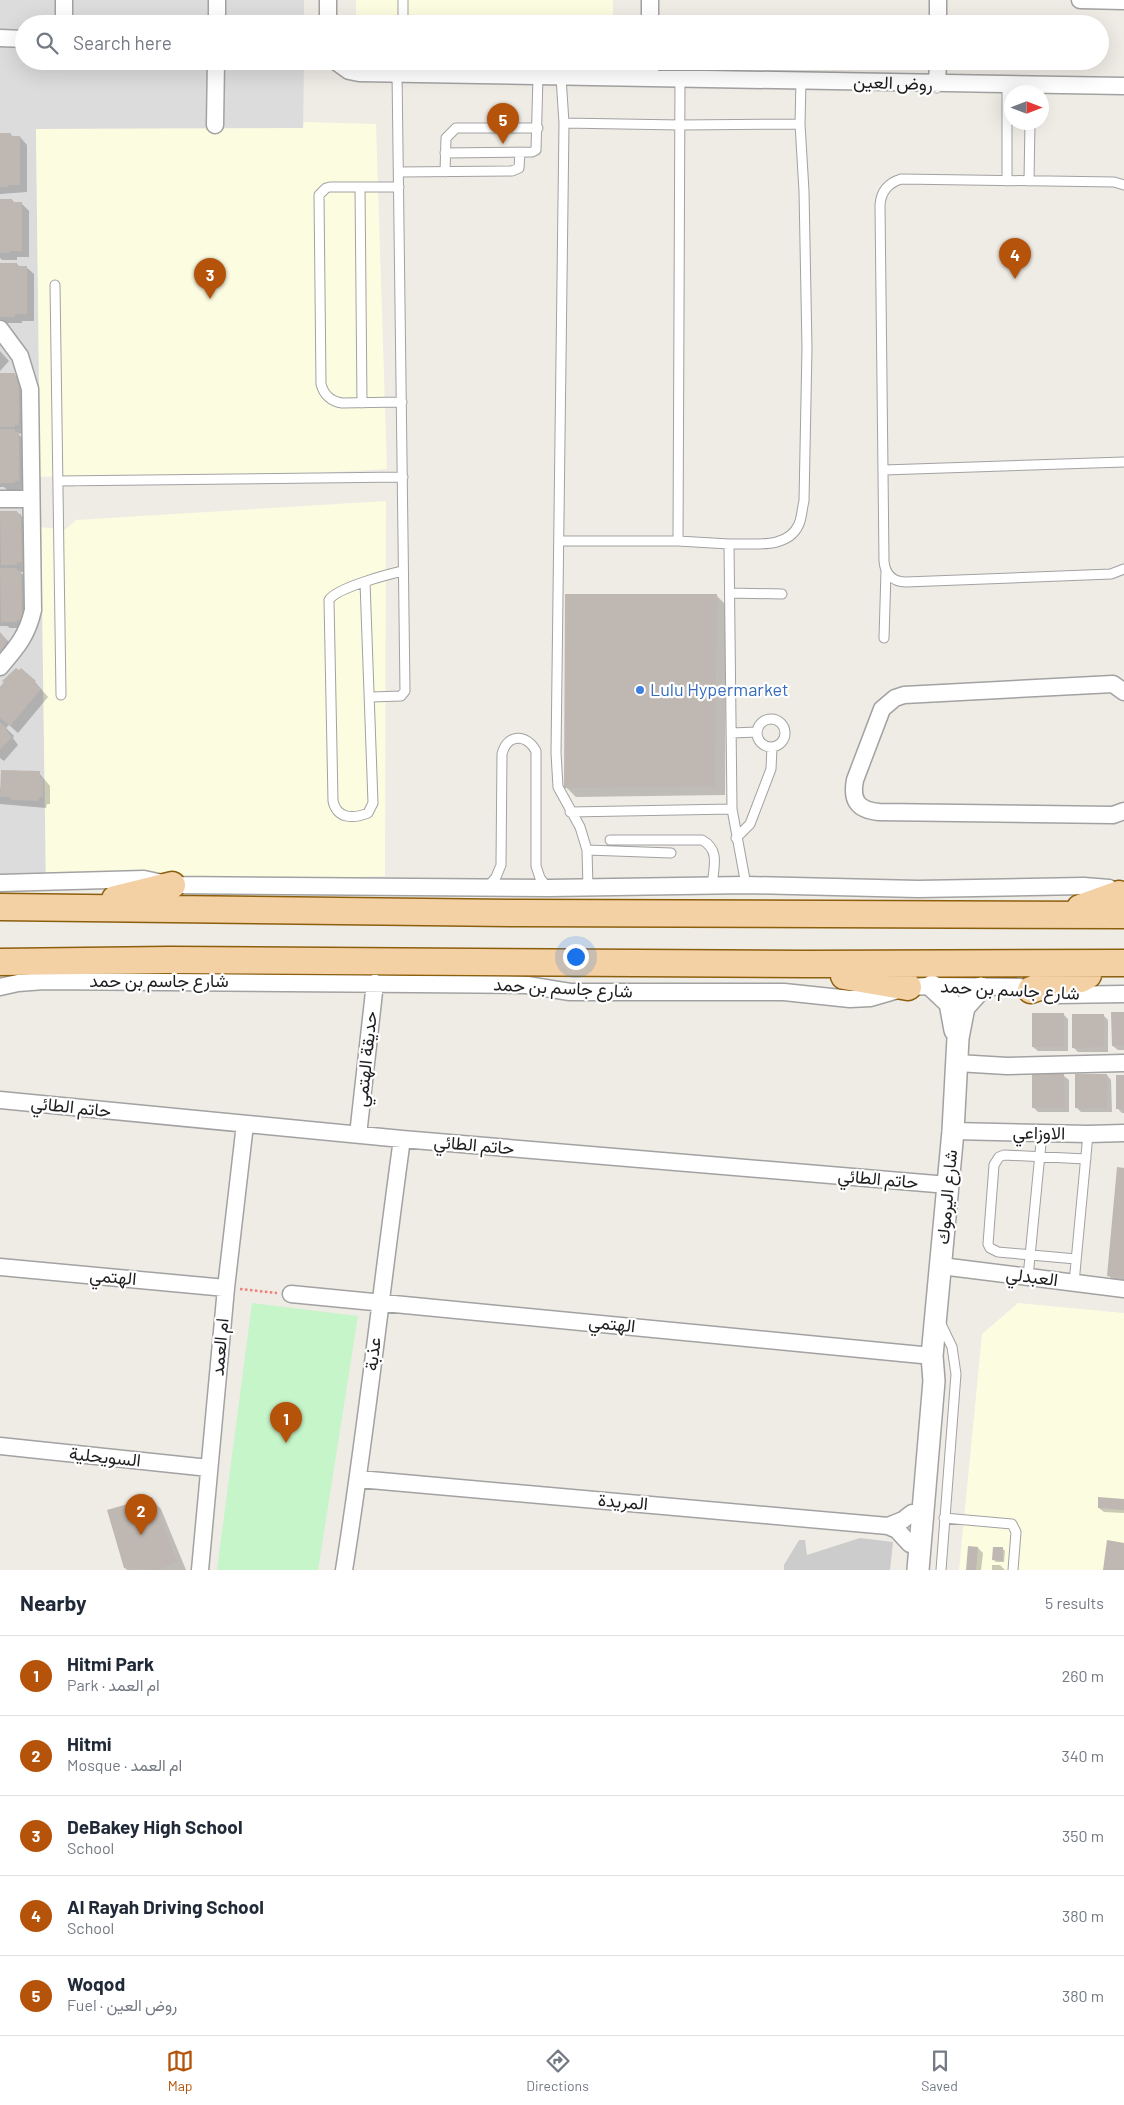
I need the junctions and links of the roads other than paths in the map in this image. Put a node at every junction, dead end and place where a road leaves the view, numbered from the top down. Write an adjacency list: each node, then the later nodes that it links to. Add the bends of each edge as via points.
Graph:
1 (64, 0): 9 (street)
2 (217, 0): 10 (street)
3 (328, 0): 11 (street)
4 (403, 0): 12 (lane)
5 (650, 0): 13 (street)
6 (938, 0): 14 (street)
7 (1080, 0): 8 (street)
8 (1124, 1)
9 (64, 15)
10 (217, 15)
11 (328, 15)
12 (403, 15)
13 (650, 15)
14 (938, 15)
15 (0, 38): 16 (street)
16 (15, 39)
17 (216, 70): 33 (street)
18 (348, 70): 21 (street, روض العين)
19 (650, 70): 24 (street)
20 (938, 70): 27 (street)
21 (396, 72): 22 (street, روض العين); 40 (lane)
22 (538, 76): 23 (street, روض العين); 35 (lane)
23 (561, 76): 24 (street, روض العين); 31 (lane)
24 (650, 78): 25 (street, روض العين)
25 (680, 78): 26 (street, روض العين); 34 (lane)
26 (801, 80): 27 (street, روض العين); 32 (lane)
27 (937, 84): 28 (street, روض العين)
28 (1007, 85)
29 (1124, 86): 30 (street, روض العين)
30 (1049, 88)
31 (564, 123): 34 (lane); 57 (lane)
32 (800, 124): 34 (lane); 59 (lane, via 807,348 804,501 800,522 792,536 779,543)
33 (215, 125)
34 (680, 125): 58 (lane)
35 (538, 128): 38 (lane, via 536,150); 39 (lane, via 456,128 446,138)
36 (1007, 130): 42 (lane)
37 (1030, 130): 43 (lane)
38 (520, 152): 39 (lane); 41 (lane, via 519,168 515,171)
39 (445, 153): 41 (lane)
40 (399, 172): 41 (lane); 46 (lane)
41 (445, 172)
42 (1007, 180): 43 (lane); 52 (lane, via 901,179 890,183 882,193)
43 (1029, 181): 44 (lane, via 1114,182)
44 (1124, 185)
45 (360, 187): 46 (lane); 50 (lane); 50 (lane, via 326,188 318,199 321,384 334,402)
46 (399, 187): 49 (lane)
47 (55, 285): 54 (lane)
48 (0, 329): 56 (street, via 20,356 30,389)
49 (402, 402): 50 (lane); 53 (lane)
50 (362, 403)
51 (1124, 462): 52 (lane)
52 (884, 470): 62 (lane)
53 (403, 477): 54 (lane); 61 (lane)
54 (58, 481): 69 (lane)
55 (0, 499): 56 (street)
56 (31, 499): 67 (street, via 33,610 29,628)
57 (559, 541): 58 (lane); 76 (lane, via 556,753 558,787)
58 (678, 541): 59 (lane)
59 (729, 544): 64 (lane)
60 (1124, 569): 62 (lane, via 1111,574 906,582 897,581)
61 (403, 571): 63 (lane); 70 (lane, via 405,691 401,696)
62 (886, 571): 66 (lane)
63 (365, 582): 70 (lane); 70 (lane, via 334,594 329,603 332,801 337,813 342,815 368,813 373,803)
64 (730, 593): 65 (lane); 72 (lane)
65 (782, 594)
66 (884, 638)
67 (0, 667)
68 (1124, 692): 75 (street, via 1113,684 895,698 882,710 853,792 857,804 867,811 879,812 1114,815)
69 (60, 695)
70 (371, 697)
71 (757, 732): 72 (lane); 73 (lane, via 763,744); 73 (lane, via 765,721 774,719 781,724 785,736 780,744)
72 (731, 733): 74 (lane)
73 (772, 747): 77 (lane, via 770,769 750,824)
74 (732, 809): 76 (lane); 77 (lane)
75 (1124, 811)
76 (570, 812): 79 (lane, via 580,827)
77 (736, 838): 83 (lane)
78 (610, 840): 85 (lane, via 702,840 714,851)
79 (587, 850): 80 (lane); 87 (lane)
80 (671, 853)
81 (0, 883): 82 (street, via 144,879)
82 (172, 885): 84 (street); 90 (main road)
83 (746, 885): 85 (street); 88 (street, via 918,889 1084,886 1109,888)
84 (488, 887): 86 (street); 86 (lane, via 501,865 505,745 512,739 523,738 536,750 536,866 540,878)
85 (712, 887): 87 (street)
86 (549, 888): 87 (street)
87 (588, 888)
88 (1122, 900): 90 (main road, via 1063,915)
89 (0, 907): 90 (main road)
90 (55, 908)
91 (0, 962): 93 (main road, شارع جاسم بن حمد)
92 (1112, 963): 93 (main road, شارع جاسم بن حمد); 98 (main road, via 1085,977)
93 (806, 964): 95 (main road, via 823,972)
94 (375, 983): 95 (street, شارع جاسم بن حمد, via 527,985 570,992 784,992 845,999 881,996); 96 (street, شارع جاسم بن حمد, via 44,980); 109 (street, حديقة الهتمي)
95 (920, 987): 97 (street, شارع جاسم بن حمد); 100 (street, via 950,1004)
96 (0, 988)
97 (981, 988): 98 (street, شارع جاسم بن حمد); 100 (street, via 964,1007)
98 (1031, 990): 99 (street, شارع جاسم بن حمد, via 1057,995)
99 (1124, 994)
100 (958, 1038): 101 (street, شارع اليرموك)
101 (956, 1063): 102 (street, via 1007,1066); 105 (street, شارع اليرموك)
102 (1124, 1063)
103 (0, 1100): 104 (street, حاتم الطائي)
104 (245, 1124): 109 (street, حاتم الطائي); 120 (street, ام العمد)
105 (953, 1132): 106 (street, الاوزاعي); 113 (street, شارع اليرموك)
106 (1042, 1133): 108 (street, الاوزاعي); 111 (lane)
107 (1124, 1133): 108 (street, الاوزاعي)
108 (1088, 1134): 112 (lane)
109 (358, 1135): 110 (street, حاتم الطائي)
110 (402, 1139): 113 (street, حاتم الطائي); 123 (street, عذبة)
111 (1040, 1156): 112 (lane); 114 (lane); 114 (lane, via 1004,1155 994,1165 988,1244 993,1251)
112 (1086, 1159): 115 (lane)
113 (948, 1186): 116 (street, شارع اليرموك)
114 (1030, 1255): 115 (lane); 118 (lane)
115 (1076, 1259): 119 (lane)
116 (941, 1266): 118 (street, العبدلي); 124 (street, شارع اليرموك)
117 (0, 1267): 120 (street, الهتمي)
118 (1028, 1277): 119 (street, العبدلي)
119 (1074, 1283): 121 (street, العبدلي)
120 (226, 1288): 127 (street, ام العمد)
121 (1124, 1289)
122 (291, 1294): 123 (street, الهتمي)
123 (379, 1302): 125 (street, الهتمي); 128 (street, عذبة)
124 (936, 1315): 125 (street, شارع اليرموك); 130 (lane, via 952,1347 956,1374)
125 (932, 1356): 129 (street, شارع اليرموك, via 924,1389); 136 (street, شارع اليرموك, via 934,1381)
126 (0, 1446): 127 (street, السويحلية)
127 (209, 1468): 133 (street, ام العمد)
128 (359, 1479): 131 (street, المريدة); 134 (street, عذبة)
129 (912, 1513): 131 (street); 132 (street, شارع اليرموك)
130 (944, 1518): 137 (lane); 138 (lane, via 1012,1524 1016,1532)
131 (888, 1526): 132 (street, via 897,1530)
132 (910, 1544): 135 (street, شارع اليرموك)
133 (200, 1570)
134 (344, 1570)
135 (907, 1570)
136 (918, 1570)
137 (941, 1570)
138 (1013, 1570)

